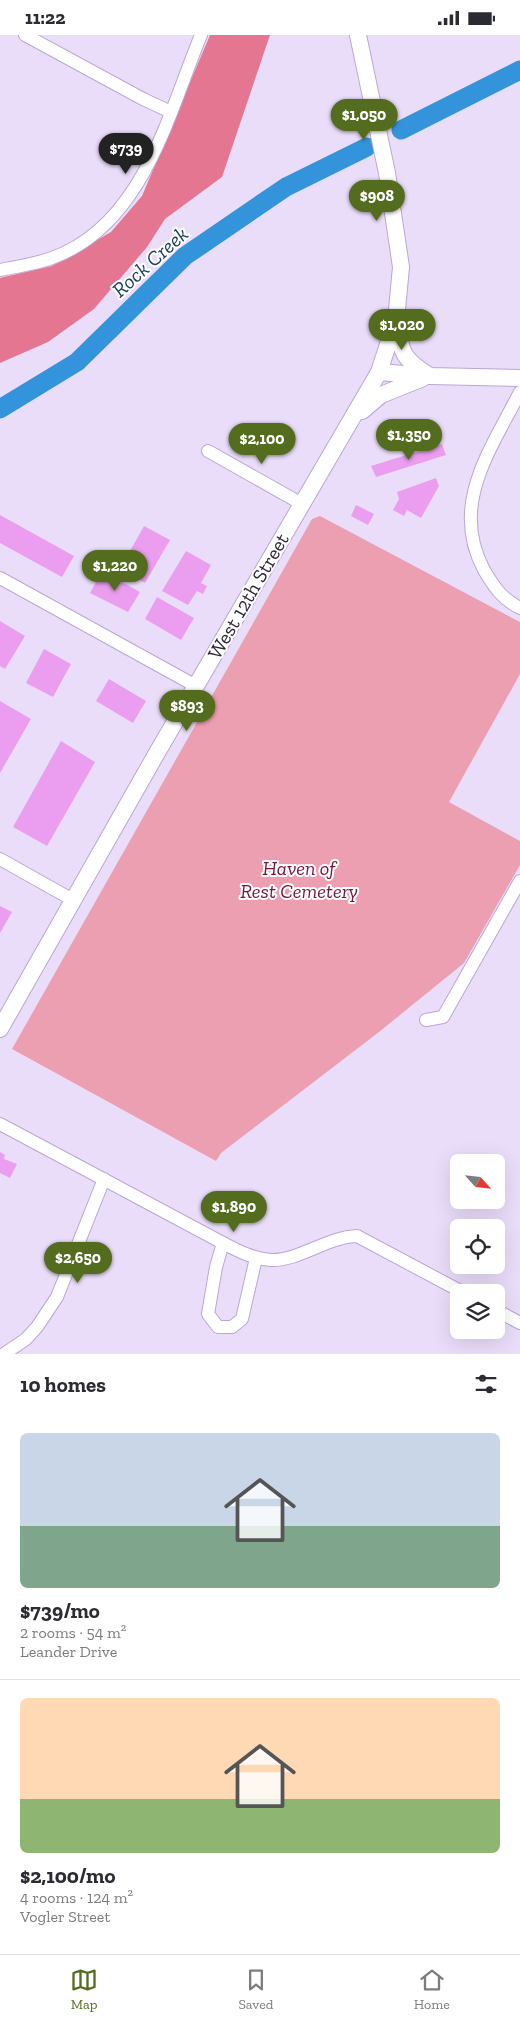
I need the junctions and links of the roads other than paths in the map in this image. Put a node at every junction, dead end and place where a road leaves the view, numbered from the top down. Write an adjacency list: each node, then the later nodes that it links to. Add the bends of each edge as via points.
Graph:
1 (26, 35): 4 (street)
2 (201, 35): 4 (street)
3 (358, 35): 6 (main road, via 387,173 401,267)
4 (171, 112): 5 (street, via 147,167 126,201 88,239 52,258)
5 (0, 270)
6 (396, 319): 7 (main road, West 12th Street); 8 (main road, via 402,352 411,364)
7 (379, 372): 8 (main road); 11 (main road, West 12th Street)
8 (430, 376): 9 (main road); 11 (main road, via 381,395)
9 (520, 378)
10 (520, 392): 15 (street, via 481,467 469,516 475,547 490,579 498,593)
11 (351, 421): 13 (main road, West 12th Street)
12 (208, 451): 13 (street)
13 (302, 504): 16 (main road, West 12th Street)
14 (0, 578): 16 (street)
15 (520, 608)
16 (196, 685): 19 (main road, West 12th Street)
17 (0, 859): 19 (street)
18 (520, 881): 20 (street, via 444,1017)
19 (73, 900): 21 (main road, West 12th Street)
20 (426, 1020)
21 (0, 1029)
22 (0, 1124): 23 (street)
23 (104, 1179): 24 (street); 29 (street, via 57,1297 26,1339)
24 (223, 1243): 25 (street); 25 (street, via 208,1314 218,1327 232,1327 242,1319)
25 (256, 1257): 26 (street, via 268,1260 286,1258 337,1238 357,1235)
26 (450, 1285)
27 (505, 1315): 28 (street)
28 (520, 1323)
29 (4, 1354)

